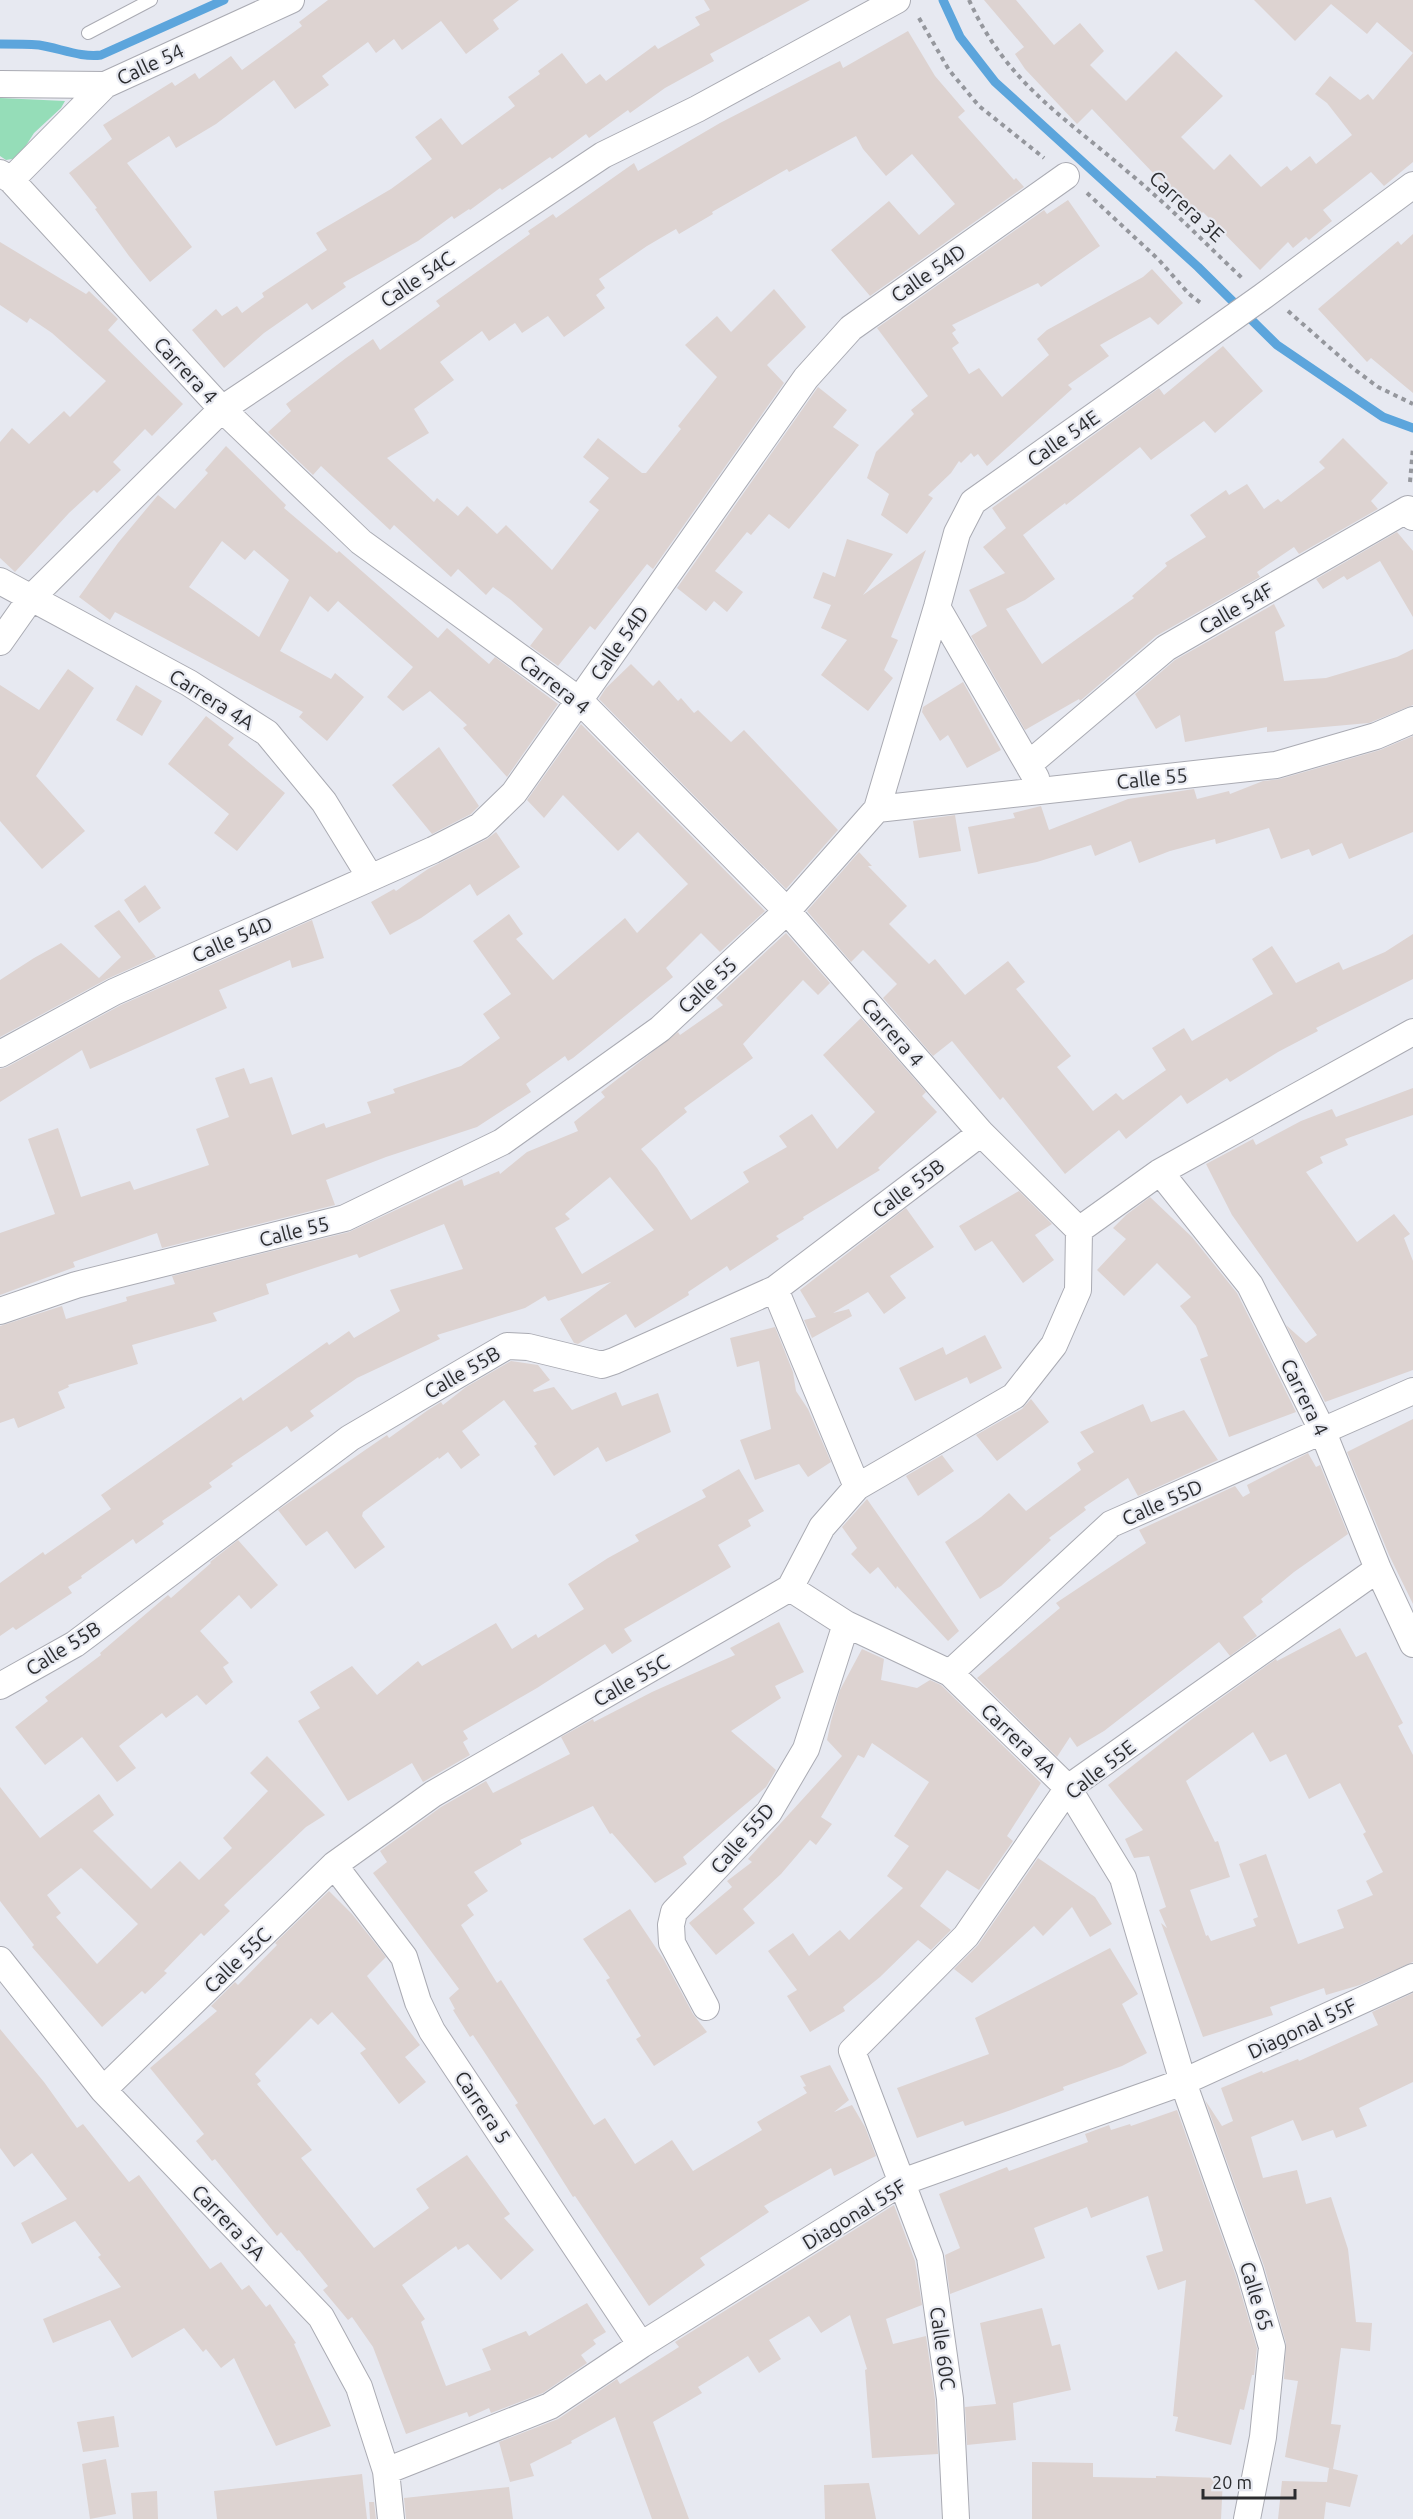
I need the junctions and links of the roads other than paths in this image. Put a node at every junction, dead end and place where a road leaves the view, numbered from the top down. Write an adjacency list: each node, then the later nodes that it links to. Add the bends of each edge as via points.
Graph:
1 (151, 0): 4 (lane)
2 (291, 0): 6 (street, Calle 54)
3 (897, 0): 10 (street, Calle 54C, via 697,109 603,155)
4 (88, 33)
5 (0, 84): 6 (street, Calle 54)
6 (105, 85): 8 (street)
7 (1066, 176): 16 (street, Calle 54D, via 851,328 806,378)
8 (5, 177): 10 (street, Carrera 4)
9 (1413, 185): 14 (street, Calle 54E, via 973,502 957,533)
10 (222, 409): 13 (street, Calle 54C); 16 (street, Carrera 4, via 361,542)
11 (1410, 513): 18 (street, Calle 54F, via 1166,648)
12 (0, 581): 13 (street, Carrera 4A)
13 (32, 598): 15 (street, Calle 54C); 21 (street, Carrera 4A, via 189,683 267,733 324,802)
14 (938, 607): 18 (street); 20 (street, Calle 54E)
15 (0, 642)
16 (579, 700): 21 (street, Calle 54D, via 514,793 480,826); 22 (street, Carrera 4)
17 (1413, 720): 19 (street, Calle 55, via 1376,736 1276,765)
18 (1029, 764): 19 (street)
19 (1042, 789): 20 (street, Calle 55)
20 (877, 809): 22 (street, Calle 55)
21 (370, 877): 24 (street, Calle 54D, via 114,992)
22 (787, 911): 25 (street, Carrera 4); 29 (street, Calle 55, via 660,1029 502,1142 345,1218 76,1285)
23 (1413, 1032): 26 (street)
24 (0, 1054)
25 (981, 1133): 27 (street, Carrera 4); 28 (street, Calle 55B)
26 (1160, 1172): 27 (street); 31 (street, Carrera 4, via 1250,1285)
27 (1078, 1230): 32 (street, via 1078,1290 1054,1345 1014,1396)
28 (775, 1288): 32 (street); 38 (street, Calle 55B, via 602,1365 528,1347 507,1346 350,1438 75,1644)
29 (0, 1311)
30 (1413, 1391): 31 (street, Calle 55D)
31 (1323, 1432): 33 (street, Carrera 4); 37 (street, Calle 55D, via 1111,1524)
32 (857, 1487): 34 (street, via 822,1527)
33 (1378, 1569): 36 (street, Carrera 4); 39 (street, Calle 55E)
34 (790, 1588): 35 (street, Carrera 4A); 40 (street, Calle 55C, via 433,1794)
35 (846, 1624): 37 (street, Carrera 4A); 43 (street, Calle 55D, via 806,1749 769,1812 674,1912 672,1943)
36 (1413, 1644)
37 (950, 1672): 39 (street, Carrera 4A)
38 (0, 1686)
39 (1068, 1788): 44 (street, Calle 55E, via 966,1936); 45 (street, Carrera 4A, via 1123,1878)
40 (334, 1865): 46 (street, Calle 55C); 48 (street, Carrera 5, via 404,1958 432,2031)
41 (0, 1960): 46 (street, Carrera 5A)
42 (1413, 1977): 45 (street, Diagonal 55F)
43 (706, 2007)
44 (852, 2051): 47 (street, Calle 60C)
45 (1183, 2082): 47 (street, Diagonal 55F); 52 (street, Calle 65, via 1250,2271 1272,2347 1263,2437)
46 (103, 2090): 49 (street, Carrera 5A, via 321,2318 359,2387)
47 (902, 2182): 48 (street, Diagonal 55F); 51 (street, Calle 60C, via 932,2269 950,2399)
48 (641, 2345): 49 (street, Diagonal 55F, via 550,2406)
49 (386, 2471): 50 (street, Carrera 5A)
50 (391, 2519)
51 (956, 2519)
52 (1247, 2519)

